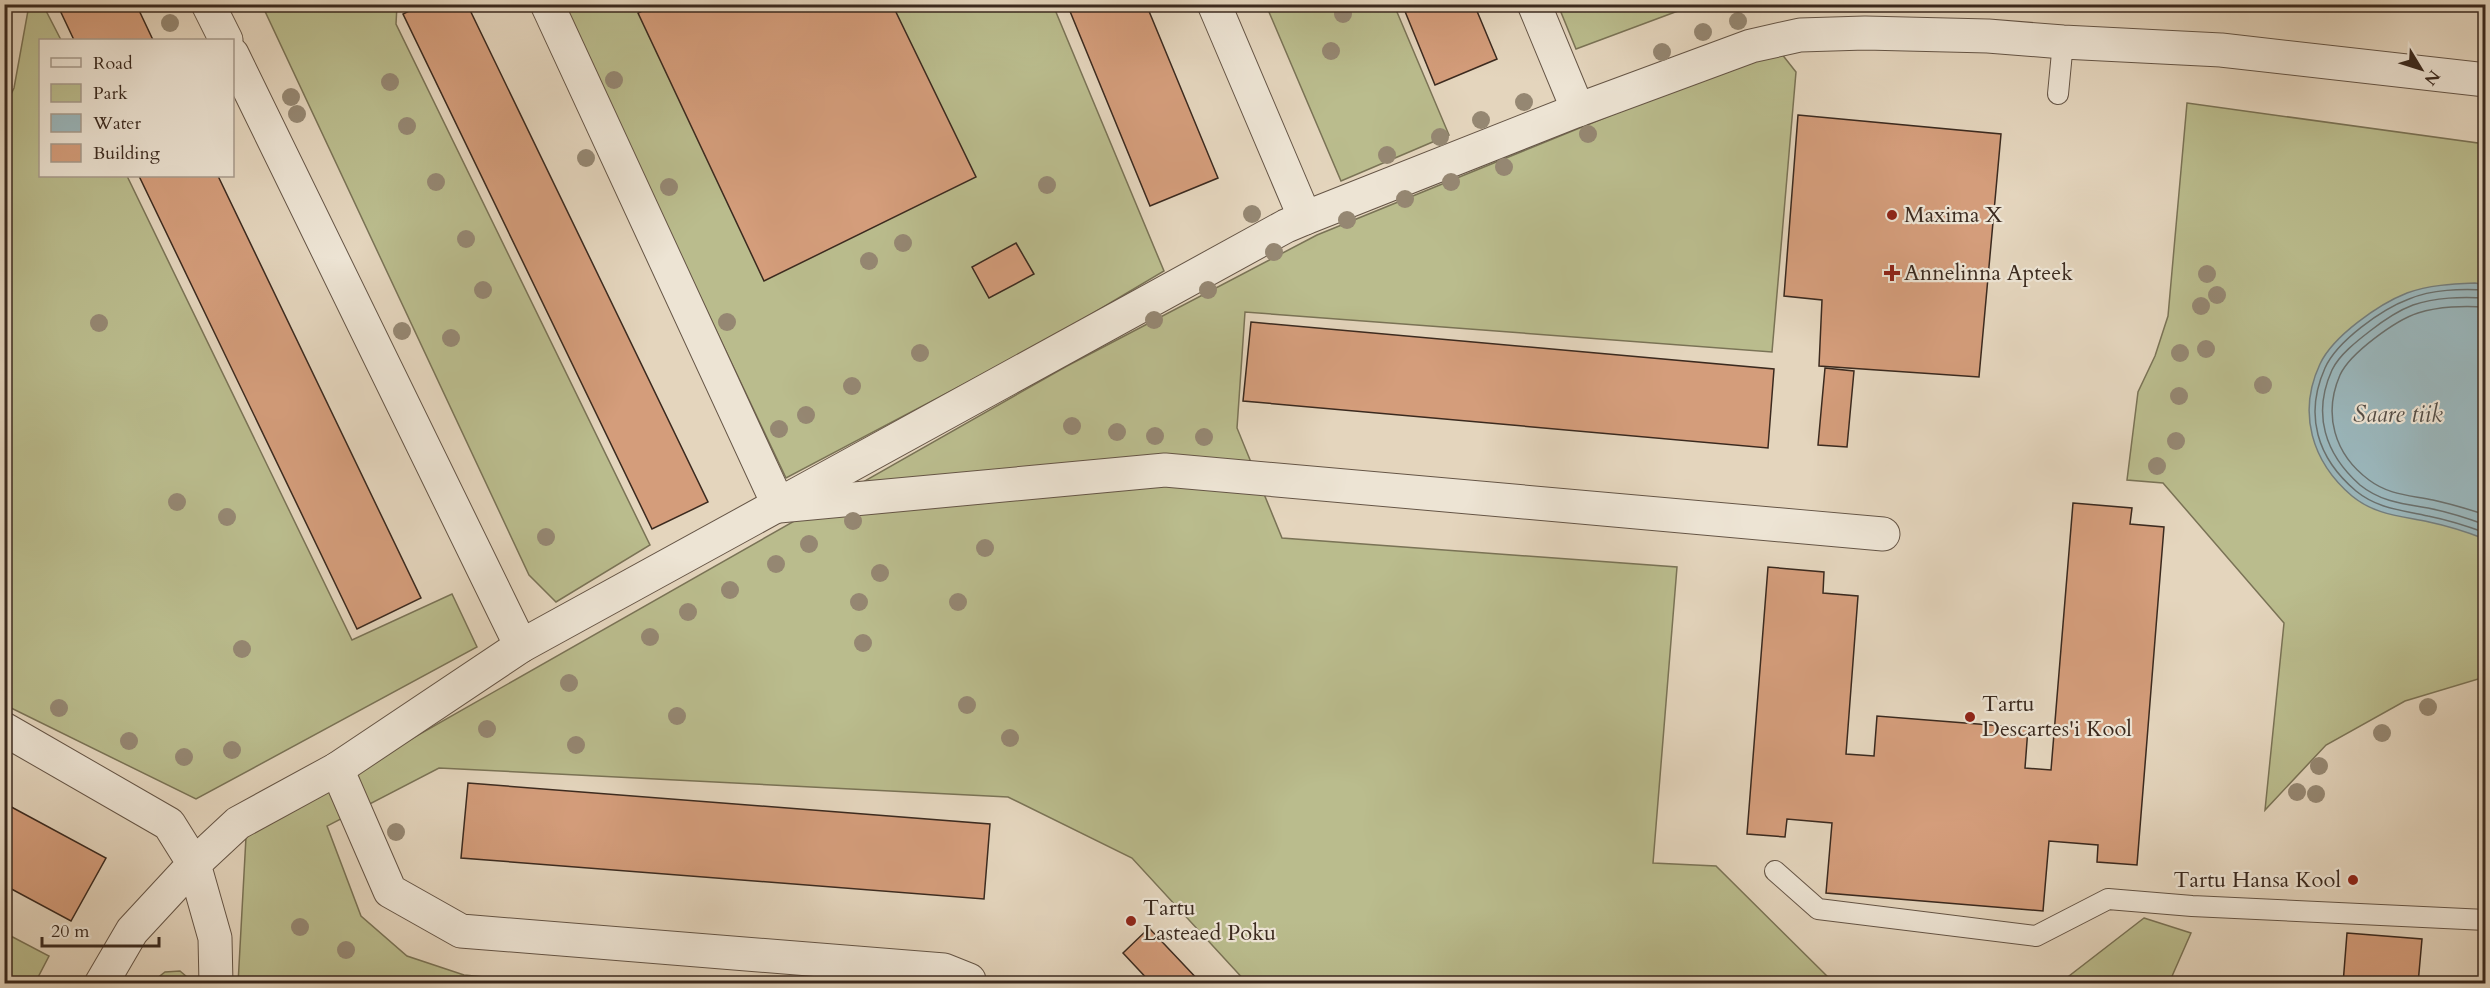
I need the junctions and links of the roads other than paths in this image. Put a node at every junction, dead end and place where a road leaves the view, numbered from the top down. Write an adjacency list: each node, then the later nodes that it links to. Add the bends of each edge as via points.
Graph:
1 (547, 4): 10 (street)
2 (1214, 4): 9 (street)
3 (1534, 4): 8 (street)
4 (2063, 42): 6 (street, via 2221,50); 7 (lane); 8 (street, via 1988,36 1800,35 1751,46)
5 (234, 58): 12 (street)
6 (2486, 80)
7 (2058, 94)
8 (1578, 110): 9 (street)
9 (1305, 218): 10 (street)
10 (779, 506): 11 (street, via 1165,470); 12 (street)
11 (1883, 534)
12 (521, 646): 14 (street)
13 (4, 729): 15 (street, via 169,824)
14 (337, 769): 15 (street, via 238,824); 18 (street, via 390,891 461,931 944,970)
15 (194, 864): 19 (street, via 132,931); 20 (street, via 215,938)
16 (1775, 871): 17 (lane, via 1818,909 2036,936 2108,899)
17 (2486, 920)
18 (969, 980)
19 (101, 984)
20 (216, 984)

